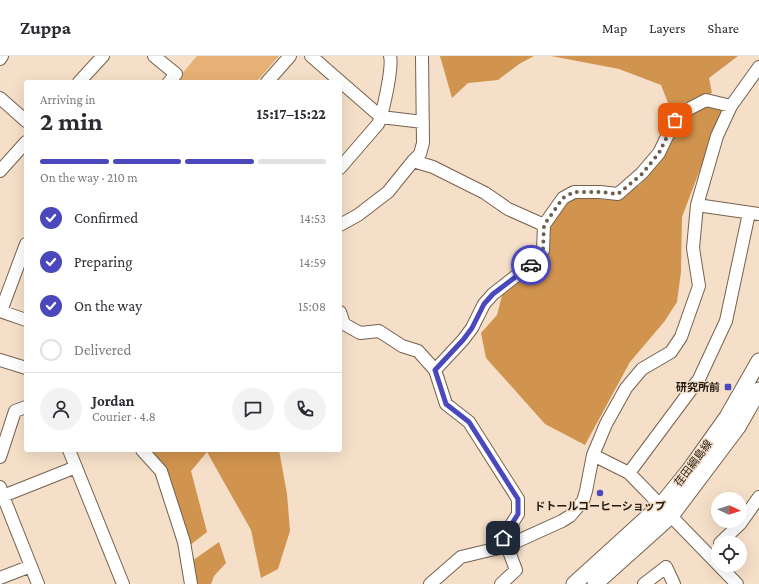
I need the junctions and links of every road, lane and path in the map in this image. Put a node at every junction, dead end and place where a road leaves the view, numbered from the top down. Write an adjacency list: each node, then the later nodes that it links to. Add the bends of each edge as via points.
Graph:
1 (2, 56): 8 (street)
2 (103, 56): 10 (street)
3 (154, 56): 11 (street, via 176,74)
4 (290, 56): 12 (street)
5 (311, 56): 13 (street)
6 (390, 56): 17 (street)
7 (422, 56): 19 (street)
8 (0, 59)
9 (759, 67): 16 (street)
10 (81, 80)
11 (171, 80)
12 (269, 80)
13 (339, 80)
14 (342, 83): 17 (street)
15 (0, 98): 18 (street)
16 (731, 106): 24 (street, via 717,136); 27 (street, via 706,100 683,112 675,120 659,153 642,174 618,194 574,192 563,198)
17 (381, 117): 19 (street); 22 (street, via 378,124)
18 (24, 119)
19 (423, 122): 21 (street, via 423,143 420,154)
20 (24, 144): 23 (street)
21 (413, 161): 26 (street, via 388,192); 27 (street, via 433,167 485,193 508,209)
22 (342, 162)
23 (0, 171)
24 (697, 205): 25 (street); 40 (street, via 693,248 699,286 681,337 670,352 642,369 626,388 606,424)
25 (754, 213): 43 (street, via 726,321 699,379)
26 (342, 224)
27 (544, 225): 35 (street, via 543,250 539,260 493,294 484,304 463,340)
28 (24, 249): 29 (street)
29 (1, 311): 31 (street)
30 (342, 318): 35 (street, via 344,324 360,333 379,331 402,346 418,351)
31 (24, 319)
32 (0, 360): 34 (street)
33 (759, 361): 46 (main road, 荏田綱島線, via 727,417 690,469)
34 (24, 367)
35 (435, 370): 48 (street, via 446,404 469,422 518,499 518,514)
36 (759, 390): 46 (main road, 荏田綱島線, via 738,427)
37 (24, 408): 41 (street, via 15,411)
38 (70, 452): 42 (street)
39 (144, 452): 55 (street, via 161,471 184,542)
40 (593, 455): 43 (street); 48 (street, via 586,491 577,509 562,521)
41 (0, 457)
42 (76, 467): 44 (street); 54 (street)
43 (629, 473): 46 (street)
44 (1, 494): 51 (street)
45 (759, 497): 47 (street, via 740,524)
46 (666, 510): 50 (street); 58 (main road, 荏田綱島線); 59 (main road, 荏田綱島線)
47 (727, 536)
48 (501, 548): 56 (street, via 461,557); 57 (street, via 516,570)
49 (711, 552): 50 (street)
50 (708, 555): 62 (street)
51 (30, 566): 52 (street); 53 (street)
52 (0, 578)
53 (38, 584)
54 (123, 584)
55 (191, 584)
56 (430, 584)
57 (501, 584)
58 (574, 584)
59 (594, 584)
60 (644, 584): 61 (street, via 666,567)
61 (674, 584)
62 (737, 584)

